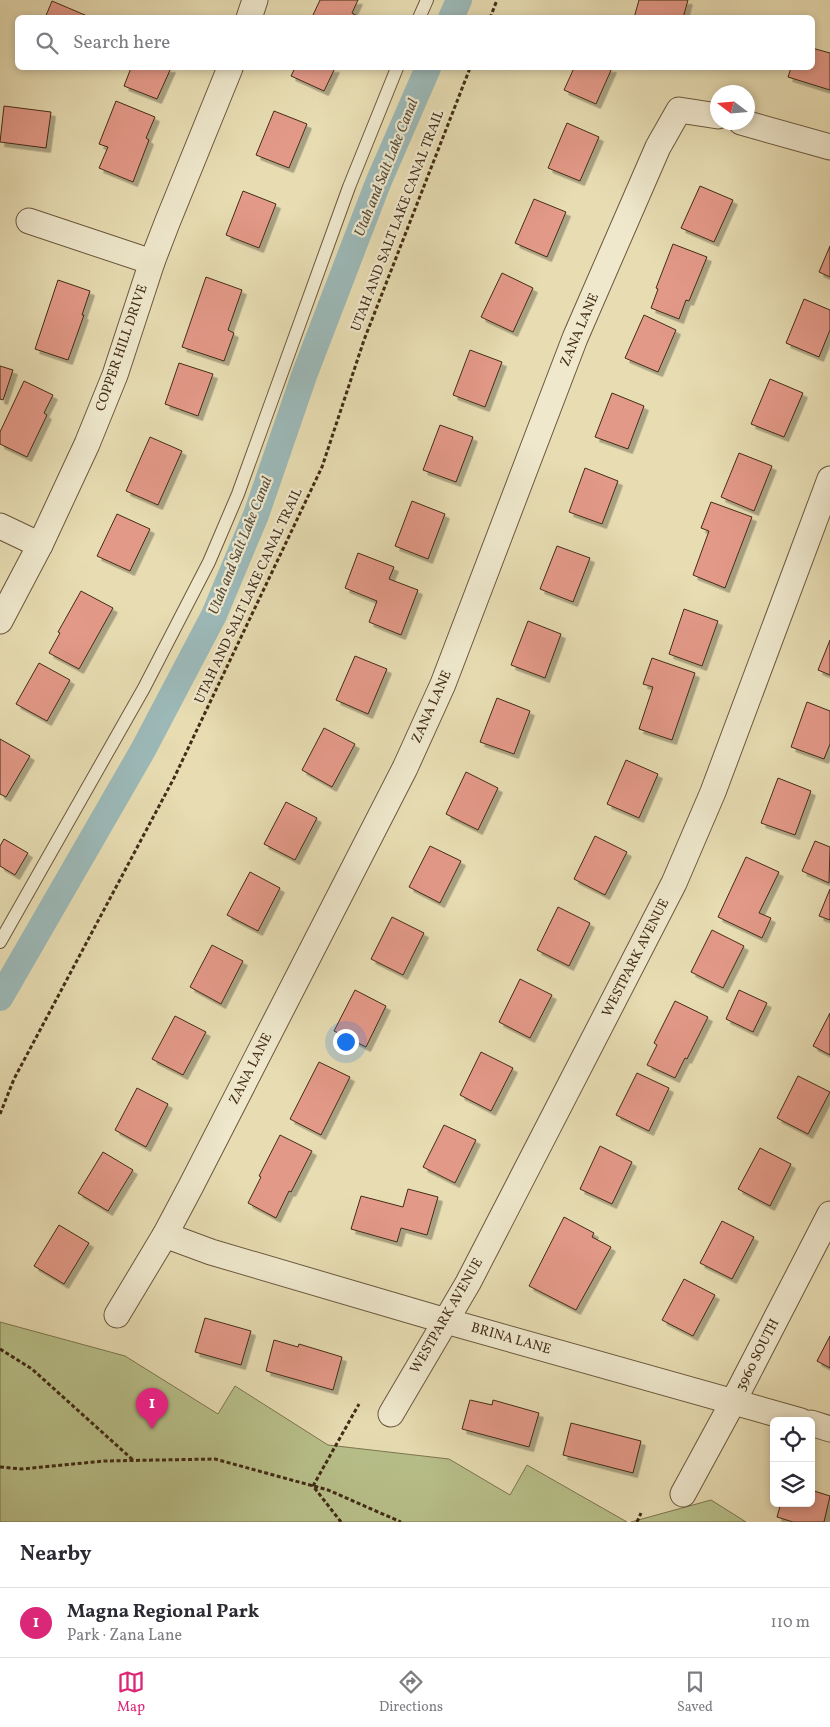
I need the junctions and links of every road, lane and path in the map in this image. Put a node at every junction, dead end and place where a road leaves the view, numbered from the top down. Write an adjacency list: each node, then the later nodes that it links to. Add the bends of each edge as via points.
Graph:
1 (255, 0): 4 (street)
2 (427, 0): 5 (lane)
3 (497, 0): 6 (path)
4 (250, 15)
5 (420, 15)
6 (491, 15)
7 (229, 70): 14 (street, COPPER HILL DRIVE)
8 (396, 70): 19 (lane, via 346,196 238,494 209,562 144,688)
9 (469, 70): 20 (path, UTAH AND SALT LAKE CANAL TRAIL, via 364,340 322,467 174,778 14,1079)
10 (710, 115): 22 (street, ZANA LANE, via 679,110 658,147 576,338 443,684 396,786)
11 (755, 126): 12 (street)
12 (830, 147)
13 (29, 220): 14 (street)
14 (152, 262): 17 (street, COPPER HILL DRIVE, via 115,376)
15 (830, 479): 24 (street, WESTPARK AVENUE, via 714,792 674,883)
16 (0, 526): 17 (street)
17 (40, 545): 18 (street, COPPER HILL DRIVE)
18 (0, 621)
19 (0, 942)
20 (0, 1114)
21 (830, 1214): 26 (street, 3960 SOUTH)
22 (165, 1235): 23 (street, ZANA LANE); 24 (street, BRINA LANE, via 211,1252)
23 (117, 1315)
24 (446, 1321): 26 (street, BRINA LANE); 28 (street, WESTPARK AVENUE)
25 (0, 1349): 32 (path, via 32,1369)
26 (734, 1402): 29 (street, BRINA LANE); 35 (street, 3960 SOUTH)
27 (359, 1404): 34 (path)
28 (391, 1414)
29 (788, 1417)
30 (815, 1424): 31 (street)
31 (830, 1429)
32 (133, 1460): 33 (path, via 22,1469); 34 (path, via 214,1459)
33 (0, 1467)
34 (313, 1486): 37 (path); 38 (path)
35 (683, 1494)
36 (641, 1512): 39 (path)
37 (341, 1522)
38 (402, 1522)
39 (637, 1522)

